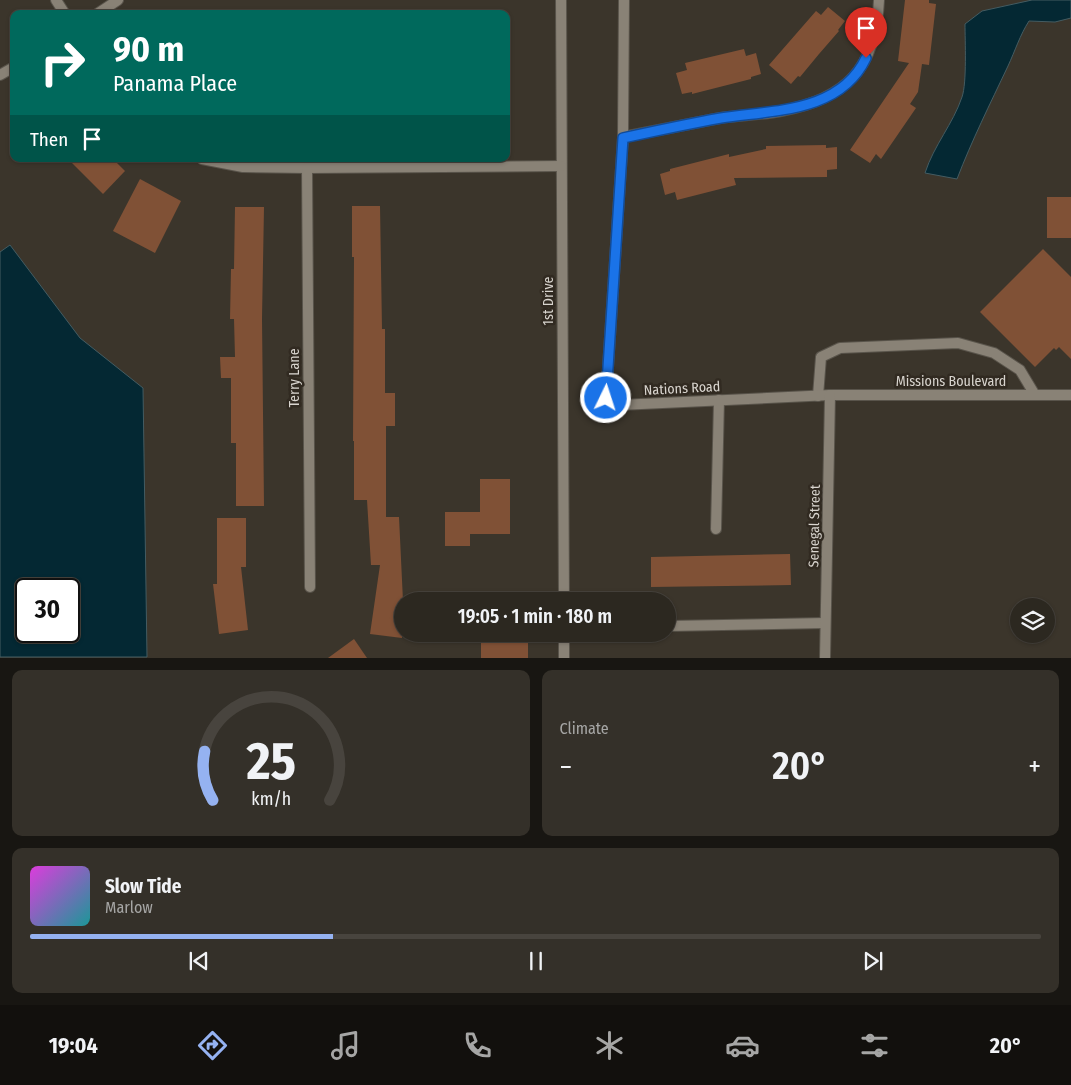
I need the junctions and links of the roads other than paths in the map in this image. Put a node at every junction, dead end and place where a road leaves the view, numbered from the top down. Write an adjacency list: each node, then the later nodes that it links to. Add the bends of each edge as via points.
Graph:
1 (118, 0): 5 (street)
2 (561, 0): 8 (street, 1st Drive)
3 (624, 0): 6 (street, Nations Road)
4 (879, 0): 6 (street, via 871,48 861,69 840,90 812,103 781,111 722,118)
5 (103, 10)
6 (623, 138): 15 (street, Nations Road, via 606,398 620,405)
7 (217, 162): 9 (street, via 243,167)
8 (561, 166): 9 (street); 18 (street, 1st Drive)
9 (307, 168): 17 (street, Terry Lane)
10 (1071, 386): 13 (street)
11 (830, 395): 12 (street, Missions Boulevard); 14 (street, Nations Road); 19 (street, Senegal Street)
12 (1035, 395): 13 (street, Missions Boulevard); 14 (street, via 1020,370 994,353 958,343 831,351 821,357)
13 (1067, 395)
14 (818, 396): 15 (street, Nations Road)
15 (719, 400): 16 (street)
16 (716, 530)
17 (310, 587)
18 (564, 592)
19 (825, 623): 20 (street); 23 (street, Senegal Street)
20 (676, 626)
21 (564, 642): 22 (street)
22 (564, 658)
23 (825, 658)

